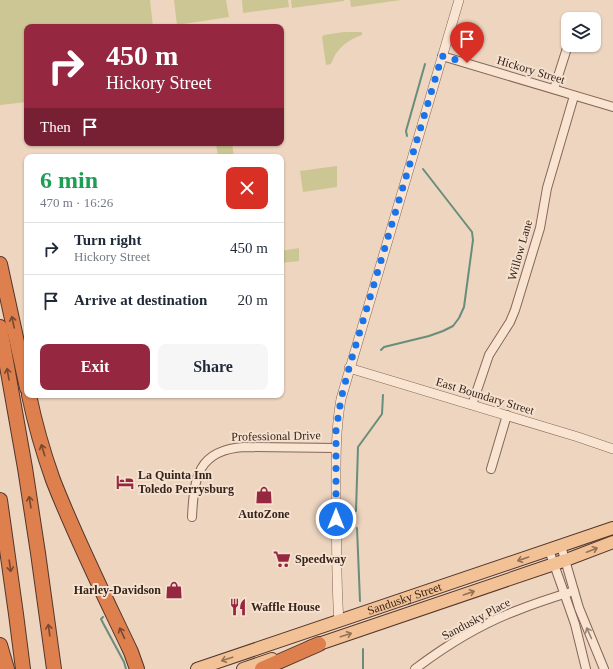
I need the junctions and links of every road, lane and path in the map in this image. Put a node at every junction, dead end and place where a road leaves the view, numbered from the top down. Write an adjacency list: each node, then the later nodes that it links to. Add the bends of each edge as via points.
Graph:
1 (459, 0): 3 (street)
2 (566, 52): 4 (street)
3 (442, 56): 4 (street, Hickory Street); 9 (street)
4 (554, 89): 5 (street, Hickory Street)
5 (574, 96): 6 (street, Hickory Street); 12 (street, Willow Lane, via 547,188 540,228 515,310 489,354)
6 (613, 107)
7 (0, 264): 10 (highway, one-way to 7)
8 (0, 327): 31 (highway, one-way to 8, via 25,468)
9 (349, 368): 12 (street, East Boundary Street); 14 (street, via 338,415)
10 (24, 374)
11 (30, 398): 32 (highway, one-way to 11, via 69,519 43,448)
12 (472, 405): 13 (street, East Boundary Street)
13 (507, 415): 15 (street, East Boundary Street); 16 (street)
14 (336, 448): 18 (street, Professional Drive, via 230,448 217,453 206,462 198,477); 26 (street)
15 (613, 450)
16 (491, 469)
17 (0, 500): 30 (highway, one-way to 30)
18 (192, 517)
19 (613, 528): 21 (main road, Sandusky Street)
20 (613, 542): 23 (main road, Sandusky Street, one-way to 20)
21 (562, 546): 22 (main road, Sandusky Street); 23 (street)
22 (549, 550): 23 (street); 26 (main road, Sandusky Street, one-way to 26)
23 (560, 562): 24 (street); 25 (street); 27 (main road, Sandusky Street, one-way to 23)
24 (574, 591): 25 (street, Sandusky Place); 39 (street, one-way to 24)
25 (565, 594): 37 (street, Sandusky Place, via 493,621); 38 (street)
26 (339, 621): 33 (main road, Sandusky Street, one-way to 33); 34 (main road, via 334,629 324,634 246,660)
27 (319, 644): 35 (main road, Sandusky Street); 36 (highway)
28 (0, 645): 29 (highway)
29 (7, 669)
30 (23, 669)
31 (54, 669)
32 (138, 669)
33 (197, 669)
34 (234, 669)
35 (243, 669)
36 (262, 669)
37 (416, 669)
38 (586, 669)
39 (604, 669)

